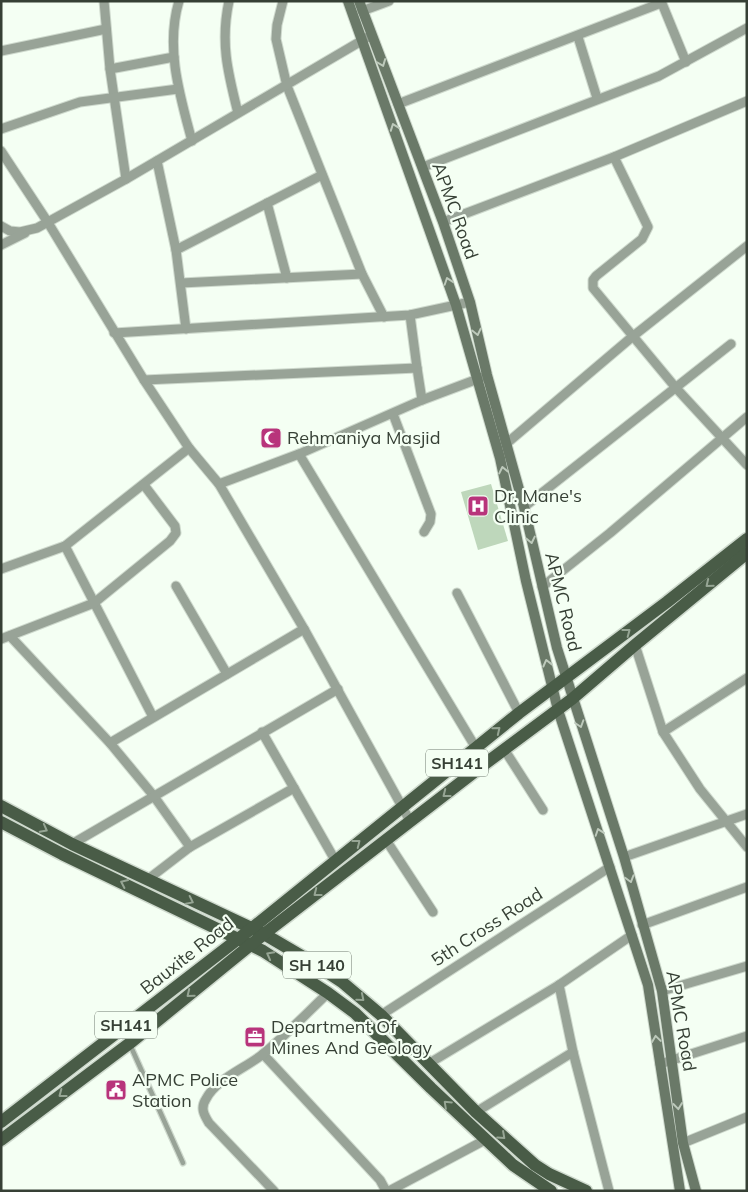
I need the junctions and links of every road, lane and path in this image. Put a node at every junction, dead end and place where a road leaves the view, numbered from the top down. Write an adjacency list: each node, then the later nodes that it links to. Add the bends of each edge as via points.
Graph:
1 (104, 1): 10 (street)
2 (179, 1): 15 (street, via 175,16)
3 (229, 1): 24 (street, via 224,42 226,66)
4 (283, 1): 18 (street, via 276,39)
5 (348, 1): 13 (street, APMC Road)
6 (389, 1): 8 (street)
7 (661, 2): 12 (street); 16 (street)
8 (361, 6): 11 (street, APMC Road)
9 (747, 28): 16 (street)
10 (106, 29): 14 (street); 17 (street)
11 (372, 36): 13 (street); 23 (street, APMC Road, one-way to 23)
12 (578, 37): 21 (street); 23 (street)
13 (362, 40): 18 (street); 45 (street, APMC Road, one-way to 13)
14 (1, 51)
15 (174, 56): 17 (street); 19 (street)
16 (686, 62): 21 (street, via 659,76)
17 (110, 69): 20 (street)
18 (286, 84): 24 (street); 31 (street)
19 (178, 89): 20 (street); 26 (street)
20 (115, 96): 25 (street, via 80,102); 32 (street)
21 (597, 98): 30 (street)
22 (747, 101): 28 (street)
23 (398, 104): 30 (street, APMC Road)
24 (238, 113): 26 (street)
25 (1, 129)
26 (192, 141): 29 (street)
27 (1, 152): 34 (street)
28 (614, 157): 35 (street); 50 (street, via 648,227 642,239 596,276 592,284)
29 (157, 161): 32 (street); 40 (street)
30 (423, 168): 35 (street, APMC Road)
31 (322, 175): 33 (street); 41 (street)
32 (126, 179): 34 (street)
33 (267, 203): 40 (street); 42 (street)
34 (47, 221): 37 (street); 49 (street)
35 (443, 222): 44 (street, APMC Road)
36 (1, 226): 37 (street, via 10,231)
37 (29, 230): 38 (street)
38 (1, 245)
39 (747, 246): 50 (street)
40 (176, 250): 43 (street)
41 (362, 274): 42 (street); 47 (street)
42 (287, 278): 43 (street)
43 (182, 283): 48 (street)
44 (470, 302): 45 (street); 53 (street, APMC Road, one-way to 53)
45 (456, 305): 46 (street); 54 (street, APMC Road)
46 (410, 315): 47 (street); 52 (street)
47 (384, 317): 48 (street)
48 (186, 329): 49 (street)
49 (114, 333): 55 (street)
50 (632, 337): 56 (street); 61 (street)
51 (731, 344): 56 (street)
52 (417, 368): 55 (street); 57 (street)
53 (487, 376): 54 (street); 61 (street, APMC Road)
54 (476, 379): 57 (street); 83 (street, APMC Road, one-way to 54, via 526,581 500,458)
55 (144, 380): 62 (street)
56 (676, 388): 60 (street); 67 (street)
57 (422, 400): 58 (street)
58 (392, 414): 63 (street); 68 (street, via 431,514)
59 (747, 417): 60 (street)
60 (721, 437): 64 (street); 74 (street, via 610,533)
61 (507, 443): 67 (street, APMC Road)
62 (189, 448): 65 (street); 66 (street)
63 (300, 454): 65 (street); 92 (street)
64 (747, 465)
65 (219, 484): 77 (street)
66 (144, 485): 70 (street); 76 (street, via 172,520 176,529 174,536)
67 (524, 507): 74 (street, APMC Road, one-way to 74)
68 (424, 532)
69 (747, 538): 81 (main road, SH141, one-way to 69)
70 (65, 546): 72 (street); 76 (street)
71 (747, 553): 79 (main road, one-way to 79)
72 (1, 569)
73 (176, 586): 80 (street)
74 (542, 586): 81 (street, APMC Road)
75 (457, 593): 87 (street)
76 (94, 603): 78 (street); 88 (street)
77 (304, 628): 80 (street); 84 (street)
78 (6, 638): 91 (street)
79 (634, 645): 85 (main road); 90 (street)
80 (227, 674): 88 (street)
81 (566, 678): 83 (main road, SH141); 85 (street, APMC Road)
82 (747, 678): 90 (street)
83 (553, 686): 86 (street, APMC Road); 87 (main road, SH141)
84 (338, 689): 89 (street); 97 (street)
85 (572, 700): 86 (main road); 107 (street, APMC Road, one-way to 107)
86 (558, 710): 93 (main road); 109 (street, APMC Road, one-way to 86)
87 (519, 713): 92 (main road, SH141, one-way to 87)
88 (153, 717): 91 (street)
89 (262, 732): 94 (street); 95 (street)
90 (663, 732): 102 (street)
91 (110, 743): 95 (street)
92 (476, 748): 97 (main road, SH141)
93 (504, 749): 98 (street); 100 (main road, one-way to 100)
94 (294, 788): 105 (street); 108 (street)
95 (153, 795): 104 (street); 105 (street)
96 (1, 806): 104 (main road, SH 140, one-way to 104)
97 (402, 808): 100 (street); 108 (main road, SH141, one-way to 97)
98 (543, 810)
99 (747, 814): 102 (street)
100 (410, 821): 103 (main road)
101 (1, 822): 117 (main road, SH 140, one-way to 101)
102 (726, 822): 106 (street); 107 (street)
103 (386, 840): 112 (street); 115 (main road, one-way to 115)
104 (72, 844): 110 (main road, SH 140)
105 (190, 847): 110 (street)
106 (747, 847)
107 (624, 857): 113 (street, APMC Road, one-way to 113)
108 (335, 860): 114 (main road, SH141)
109 (610, 867): 116 (street, APMC Road); 123 (street, 5th Cross Road)
110 (147, 880): 114 (main road, SH 140, one-way to 114)
111 (747, 887): 113 (street)
112 (433, 912)
113 (642, 925): 121 (street, APMC Road)
114 (251, 929): 115 (main road, SH 140); 117 (main road, Bauxite Road / SH141)
115 (264, 934): 118 (main road); 123 (main road, SH 140, one-way to 123, via 342,982)
116 (632, 935): 120 (street); 131 (street, APMC Road, one-way to 116, via 648,985)
117 (237, 939): 118 (main road, SH 140); 124 (main road, Bauxite Road / SH141)
118 (251, 946): 122 (main road, SH 140, one-way to 118); 126 (main road, one-way to 126)
119 (747, 966): 121 (street)
120 (558, 985): 127 (street); 130 (street)
121 (662, 991): 129 (street, APMC Road)
122 (328, 993): 128 (street); 138 (main road, SH 140, one-way to 122, via 355,1013)
123 (381, 1015): 130 (main road, SH 140)
124 (123, 1028): 126 (lane); 132 (main road, Bauxite Road / SH141)
125 (747, 1036): 129 (street)
126 (130, 1043): 135 (main road, one-way to 135); 140 (lane)
127 (573, 1052): 133 (street); 145 (street)
128 (263, 1054): 141 (street, via 216,1087 206,1096 202,1106 209,1123); 142 (street, via 368,1166)
129 (672, 1060): 131 (street); 139 (street, APMC Road, one-way to 139)
130 (428, 1064): 133 (main road, SH 140)
131 (660, 1064): 146 (street, APMC Road)
132 (19, 1108): 135 (main road); 136 (main road, Bauxite Road / SH141)
133 (476, 1112): 144 (main road, SH 140, one-way to 144, via 535,1165)
134 (747, 1116): 139 (street)
135 (27, 1120): 137 (main road)
136 (1, 1122)
137 (1, 1140)
138 (485, 1140): 142 (street); 143 (main road, SH 140, via 525,1175)
139 (683, 1143): 147 (street, APMC Road)
140 (183, 1163)
141 (274, 1191)
142 (387, 1191)
143 (551, 1191)
144 (586, 1191)
145 (609, 1191)
146 (680, 1191)
147 (696, 1191)

